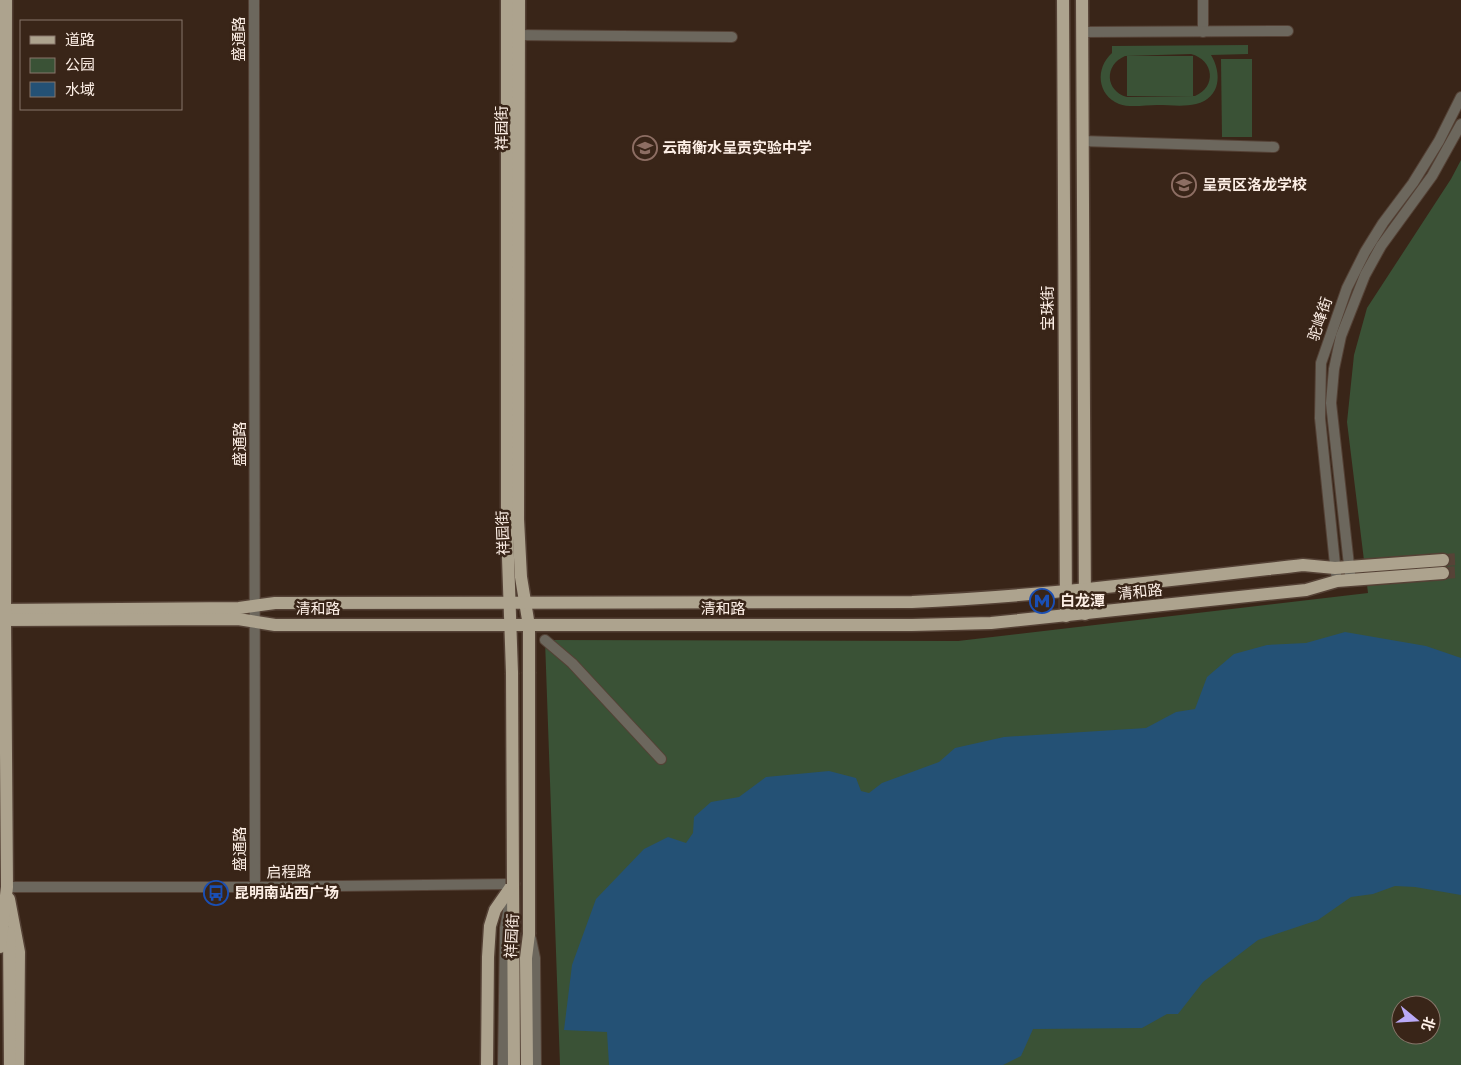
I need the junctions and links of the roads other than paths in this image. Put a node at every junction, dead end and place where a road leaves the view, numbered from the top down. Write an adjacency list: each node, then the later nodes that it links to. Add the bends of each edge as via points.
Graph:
1 (6, 0): 27 (main road)
2 (254, 0): 25 (street, 盛通路)
3 (507, 0): 11 (main road, 祥园街)
4 (519, 0): 11 (main road, 祥园街)
5 (1063, 0): 22 (main road, 宝珠街)
6 (1082, 0): 9 (main road)
7 (1203, 0): 10 (street)
8 (1288, 31): 10 (street)
9 (1082, 32): 10 (street); 15 (main road)
10 (1203, 32)
11 (513, 35): 12 (street); 23 (main road, 祥园街, via 507,529); 24 (main road, 祥园街, via 518,518)
12 (732, 37)
13 (1461, 98): 20 (street, 驼峰街, via 1414,183 1365,252 1346,288 1321,363 1320,418)
14 (1461, 124): 19 (street, 驼峰街, via 1432,176 1382,246 1366,275 1341,336 1331,403)
15 (1082, 142): 16 (street); 21 (main road)
16 (1274, 147)
17 (1443, 560): 19 (main road, 清和路)
18 (1442, 573): 19 (main road, 清和路)
19 (1350, 574): 20 (main road, 清和路)
20 (1336, 575): 21 (main road, 清和路, via 1304,565); 26 (main road, 清和路, via 1306,590)
21 (1083, 590): 22 (main road, 清和路); 26 (main road)
22 (1065, 592): 24 (main road, 清和路, via 912,602); 28 (main road, 宝珠街)
23 (509, 602): 24 (main road, 清和路); 25 (main road, 清和路, via 274,603); 30 (main road, 祥园街)
24 (524, 602): 31 (main road, 祥园街)
25 (254, 606): 27 (main road, 清和路); 29 (street, 盛通路)
26 (1085, 614): 28 (main road, 清和路)
27 (2, 615): 29 (main road, 清和路); 35 (main road)
28 (1066, 616): 31 (main road, 清和路, via 922,625)
29 (255, 622): 30 (main road, 清和路, via 275,625); 36 (street, 盛通路)
30 (511, 626): 31 (main road, 清和路); 34 (main road, 祥园街, bridge)
31 (529, 626): 37 (main road, 祥园街, bridge)
32 (546, 640): 33 (street, via 572,663)
33 (660, 759)
34 (512, 884): 36 (street, 启程路); 41 (main road, via 495,910 490,926); 42 (street, via 504,928); 43 (main road, 祥园街)
35 (7, 887): 36 (street, 启程路); 38 (main road); 39 (main road); 40 (main road, via 19,952)
36 (255, 887)
37 (529, 934): 44 (main road, 祥园街, via 526,958); 45 (street, via 535,958)
38 (0, 947)
39 (10, 1065)
40 (18, 1065)
41 (487, 1065)
42 (503, 1065)
43 (514, 1065)
44 (527, 1065)
45 (536, 1065)

